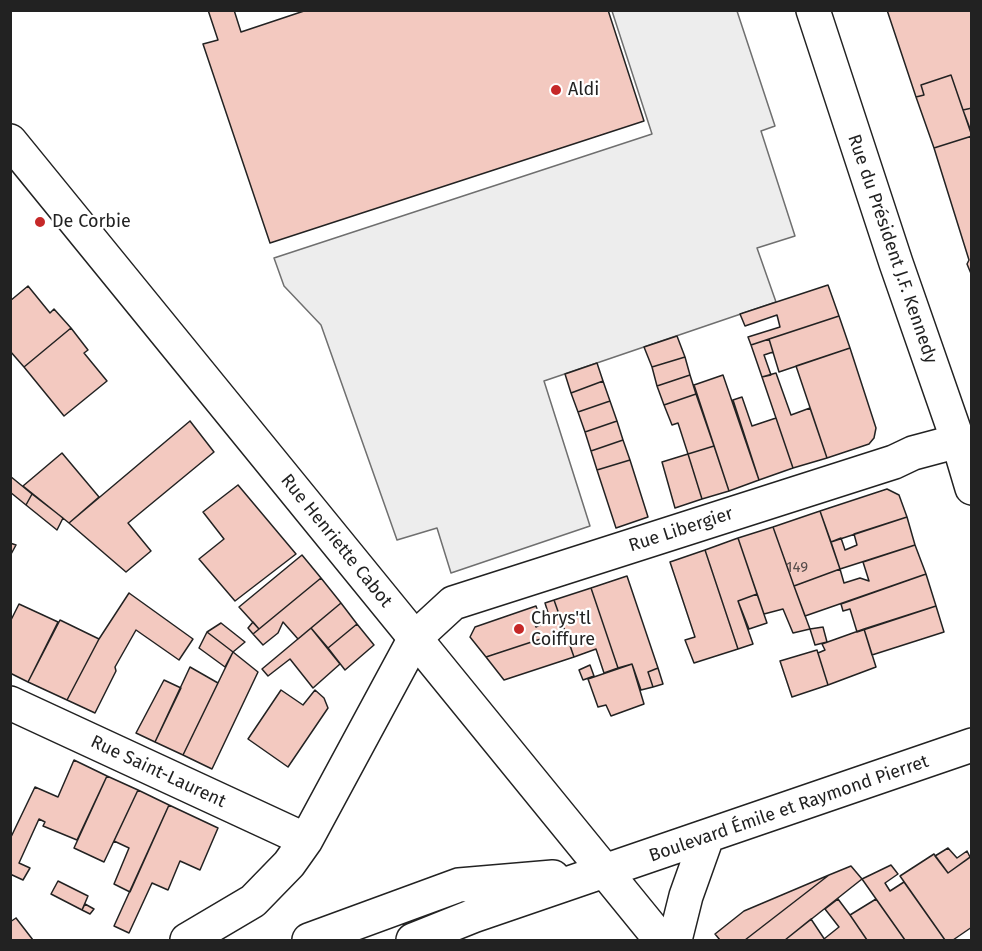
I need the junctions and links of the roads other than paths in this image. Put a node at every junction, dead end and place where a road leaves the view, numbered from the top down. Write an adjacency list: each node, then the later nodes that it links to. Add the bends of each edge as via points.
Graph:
1 (813, 10): 3 (street, Rue du Président J.F. Kennedy)
2 (10, 141): 5 (street, Rue Henriette Cabot)
3 (958, 441): 4 (street, Rue du Président J.F. Kennedy); 5 (street, Rue Libergier, via 453,603)
4 (972, 488)
5 (415, 638): 9 (street, Rue Libergier); 10 (street, Rue Henriette Cabot)
6 (10, 703): 9 (street, Rue Saint-Laurent)
7 (972, 745): 8 (street, Boulevard Émile et Raymond Pierret)
8 (707, 837): 10 (street, Boulevard Émile et Raymond Pierret); 15 (street)
9 (306, 840): 11 (street, via 253,901)
10 (606, 872): 12 (street, Boulevard Émile et Raymond Pierret, via 459,885); 13 (street, Boulevard Émile et Raymond Pierret); 14 (street, Rue Henriette Cabot)
11 (187, 940)
12 (309, 940)
13 (413, 940)
14 (662, 940)
15 (675, 940)

